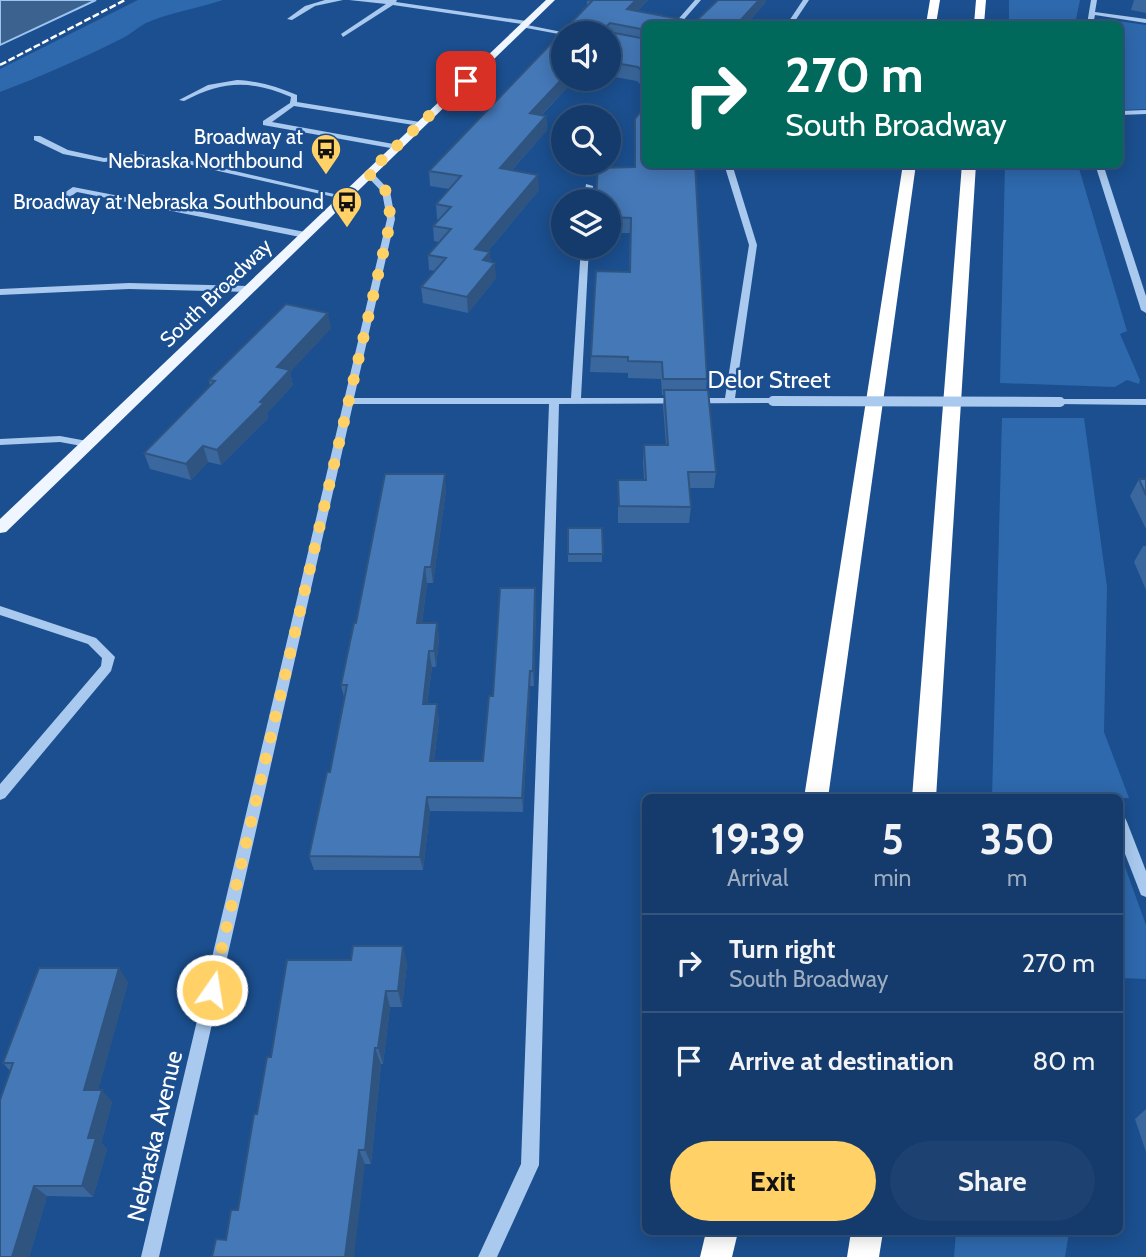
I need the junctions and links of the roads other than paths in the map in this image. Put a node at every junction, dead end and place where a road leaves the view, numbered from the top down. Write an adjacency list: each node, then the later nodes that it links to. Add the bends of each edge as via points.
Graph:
1 (340, 0): 11 (street, via 304,8)
2 (352, 0): 9 (street)
3 (551, 0): 18 (main road, South Broadway)
4 (698, 0): 12 (street)
5 (806, 0): 13 (street)
6 (935, 0): 14 (highway)
7 (981, 0): 15 (highway)
8 (1094, 0): 10 (street)
9 (393, 1): 18 (street); 20 (street)
10 (1092, 13): 16 (street); 17 (street)
11 (290, 19)
12 (680, 21)
13 (792, 21)
14 (932, 21)
15 (979, 21)
16 (1091, 21)
17 (1146, 21)
18 (525, 25): 19 (street); 25 (main road, South Broadway)
19 (551, 30)
20 (343, 35)
21 (182, 100): 22 (street, via 205,86 231,81 284,91 295,96)
22 (293, 104): 25 (street); 27 (street, via 266,124)
23 (1123, 113): 24 (street)
24 (1146, 113)
25 (420, 124): 27 (main road, South Broadway)
26 (37, 138): 35 (street, via 55,149 104,160 156,157)
27 (396, 147): 32 (main road, South Broadway)
28 (729, 168): 43 (street, via 752,245)
29 (909, 168): 52 (highway)
30 (969, 168): 53 (highway)
31 (1101, 168): 41 (street)
32 (368, 173): 35 (main road, South Broadway); 42 (street, Nebraska Avenue, via 386,191 391,219)
33 (589, 186): 34 (street)
34 (589, 189)
35 (344, 197): 37 (main road, South Broadway)
36 (54, 204): 37 (street, via 76,188)
37 (305, 234): 39 (main road, South Broadway)
38 (584, 259): 45 (street)
39 (249, 289): 40 (street, via 129,286); 48 (main road, South Broadway)
40 (0, 292)
41 (1146, 310)
42 (349, 401): 44 (street, Delor Street); 58 (street, Nebraska Avenue)
43 (730, 401): 45 (street, Delor Street); 46 (street, Delor Street, bridge)
44 (554, 402): 45 (street, Delor Street); 59 (street, via 530,1165)
45 (576, 402)
46 (1146, 402)
47 (0, 442): 48 (street, via 60,439)
48 (87, 444): 49 (main road, South Broadway)
49 (0, 528)
50 (0, 610): 51 (street, via 92,641 109,657 107,668)
51 (0, 794)
52 (817, 794)
53 (924, 794)
54 (1123, 830): 55 (street)
55 (1146, 890)
56 (721, 1235): 60 (highway)
57 (867, 1235): 61 (highway)
58 (150, 1257)
59 (487, 1257)
60 (716, 1257)
61 (863, 1257)

